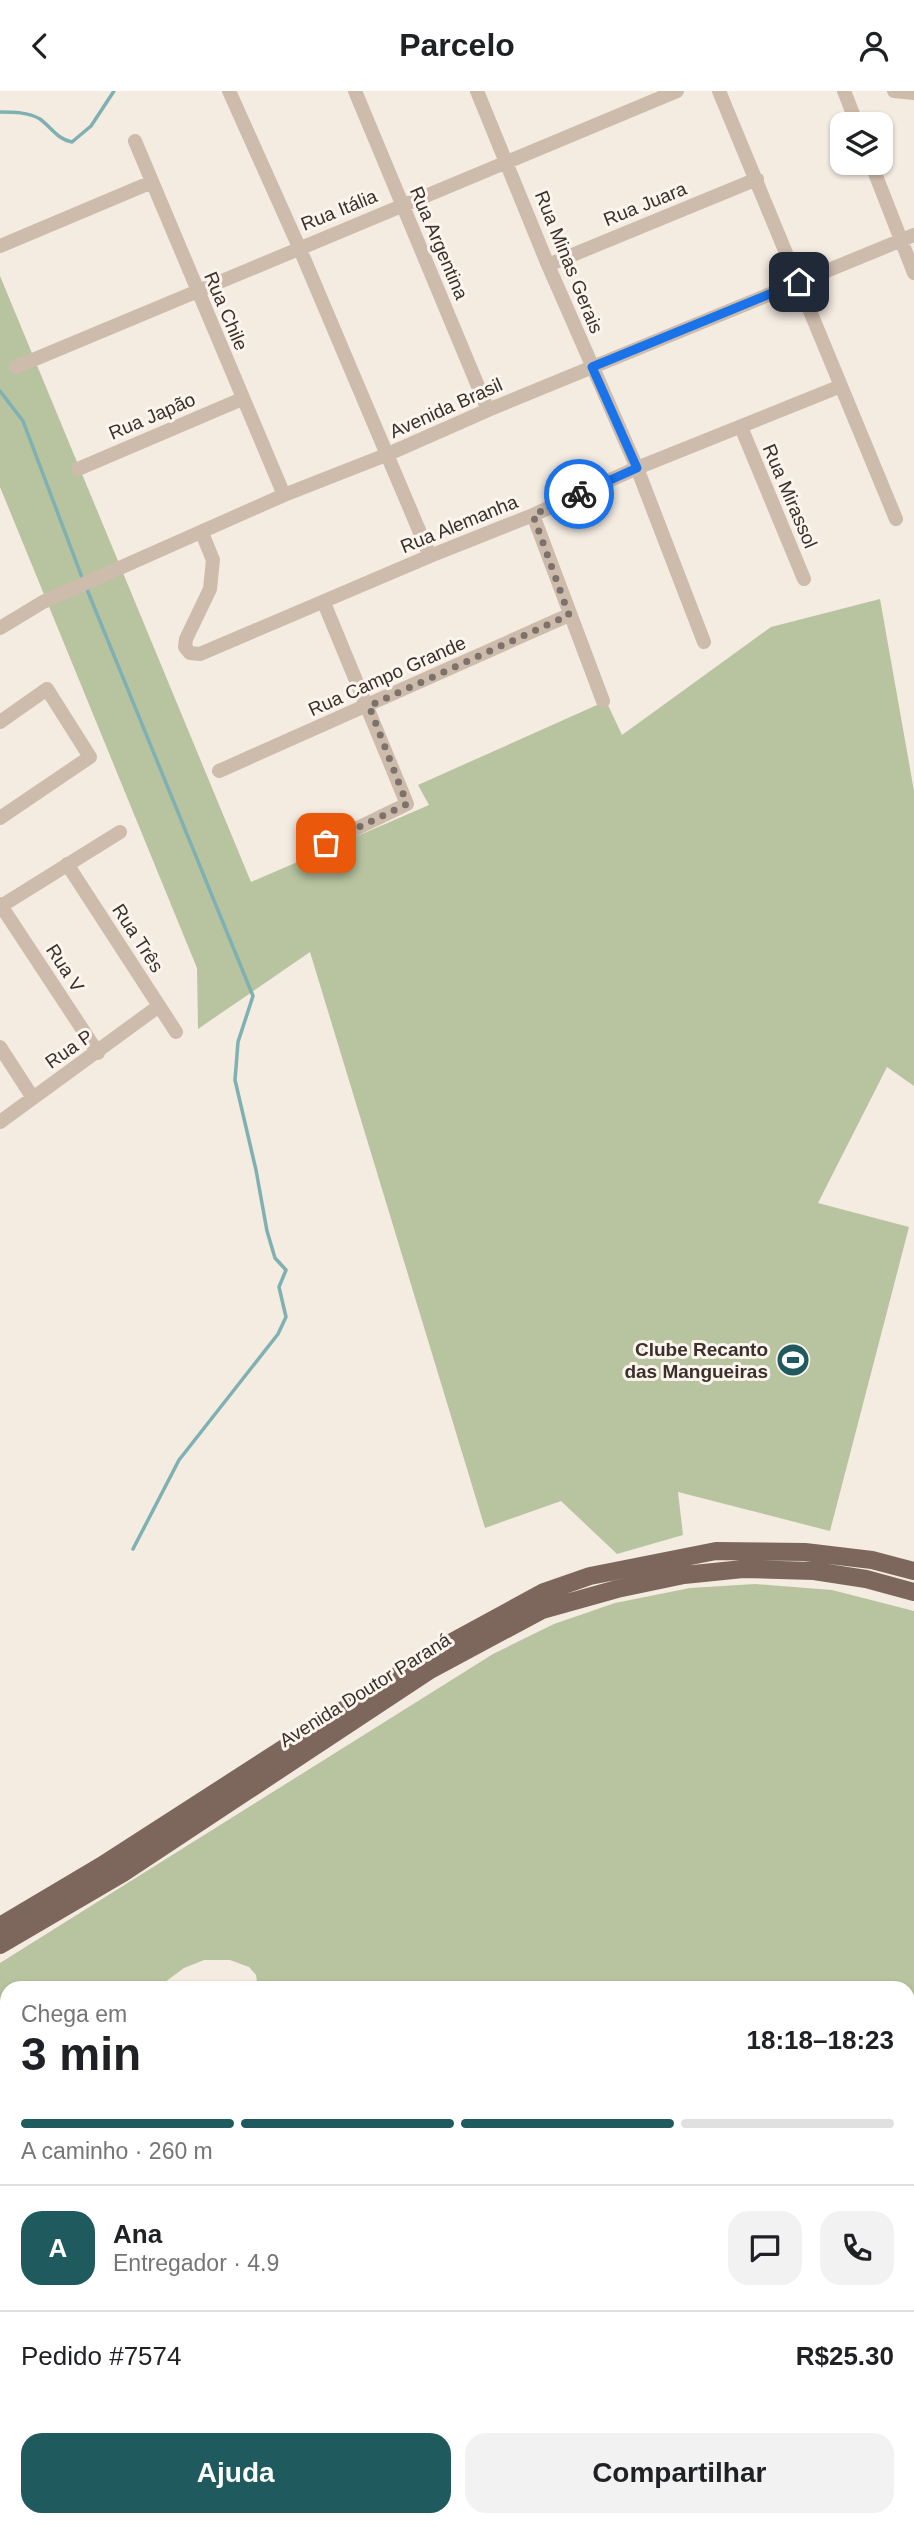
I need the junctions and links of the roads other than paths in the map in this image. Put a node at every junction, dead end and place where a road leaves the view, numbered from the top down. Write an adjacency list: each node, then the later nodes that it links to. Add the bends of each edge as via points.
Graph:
1 (229, 91): 18 (street)
2 (355, 91): 15 (street, Rua Argentina)
3 (477, 91): 11 (street, Rua Minas Gerais)
4 (677, 91): 11 (street, Rua Itália)
5 (719, 91): 13 (street)
6 (844, 91): 9 (street)
7 (894, 91): 8 (street)
8 (914, 93)
9 (852, 112)
10 (135, 141): 14 (street, Rua Chile)
11 (506, 161): 15 (street, Rua Itália); 19 (street, Rua Minas Gerais)
12 (877, 175): 16 (street)
13 (757, 179): 19 (street, Rua Juara); 21 (street)
14 (152, 182): 17 (street); 22 (street, Rua Chile)
15 (402, 205): 18 (street, Rua Itália); 27 (street, Rua Argentina)
16 (907, 237): 20 (street); 21 (street, Avenida Brasil)
17 (0, 246)
18 (299, 247): 22 (street, Rua Itália); 29 (street)
19 (548, 265): 24 (street, Rua Minas Gerais)
20 (914, 273)
21 (799, 282): 24 (street, Avenida Brasil); 25 (street)
22 (197, 291): 23 (street, Rua Itália); 26 (street, Rua Chile)
23 (16, 367)
24 (592, 367): 27 (street, Avenida Brasil); 31 (street, Rua Minas Gerais)
25 (841, 386): 28 (street, Rua Alemanha); 34 (street)
26 (242, 399): 30 (street, Rua Japão); 32 (street, Rua Chile)
27 (488, 410): 29 (street, Avenida Brasil)
28 (741, 427): 31 (street, Rua Alemanha); 37 (street, Rua Mirassol)
29 (386, 455): 32 (street, Avenida Brasil); 36 (street)
30 (78, 468)
31 (637, 468): 33 (street, Rua Alemanha); 41 (street, Rua Minas Gerais)
32 (284, 495): 35 (street, Avenida Brasil)
33 (533, 515): 36 (street, Rua Alemanha); 39 (street)
34 (896, 519)
35 (202, 533): 38 (street, Rua Alemanha, via 213,560 210,589 186,639 190,653 209,651); 40 (street, Avenida Brasil, via 43,602)
36 (430, 556): 38 (street, Rua Alemanha)
37 (804, 579)
38 (324, 603): 43 (street)
39 (569, 615): 42 (street); 43 (street, Rua Campo Grande)
40 (0, 628)
41 (704, 642)
42 (603, 701)
43 (369, 706): 45 (street, Rua Campo Grande); 48 (street, via 407,804)
44 (0, 722): 46 (street, via 47,689 90,757)
45 (219, 771)
46 (0, 818)
47 (120, 832): 49 (street)
48 (306, 853)
49 (67, 864): 50 (street); 51 (street, Rua Três)
50 (1, 905): 54 (street, Rua V)
51 (159, 1006): 52 (street, Rua Três); 54 (street, Rua P)
52 (176, 1032)
53 (0, 1047): 55 (street)
54 (97, 1053): 55 (street, Rua P)
55 (33, 1098): 56 (street, Rua P)
56 (0, 1122)
57 (914, 1571): 59 (main road, Avenida Doutor Paraná, via 872,1560 805,1552 716,1551 611,1571 544,1592 432,1653)
58 (914, 1592): 60 (main road, Avenida Doutor Paraná, via 814,1571 743,1569 684,1574 542,1610 430,1670 122,1873)
59 (0, 1926)
60 (0, 1945)

